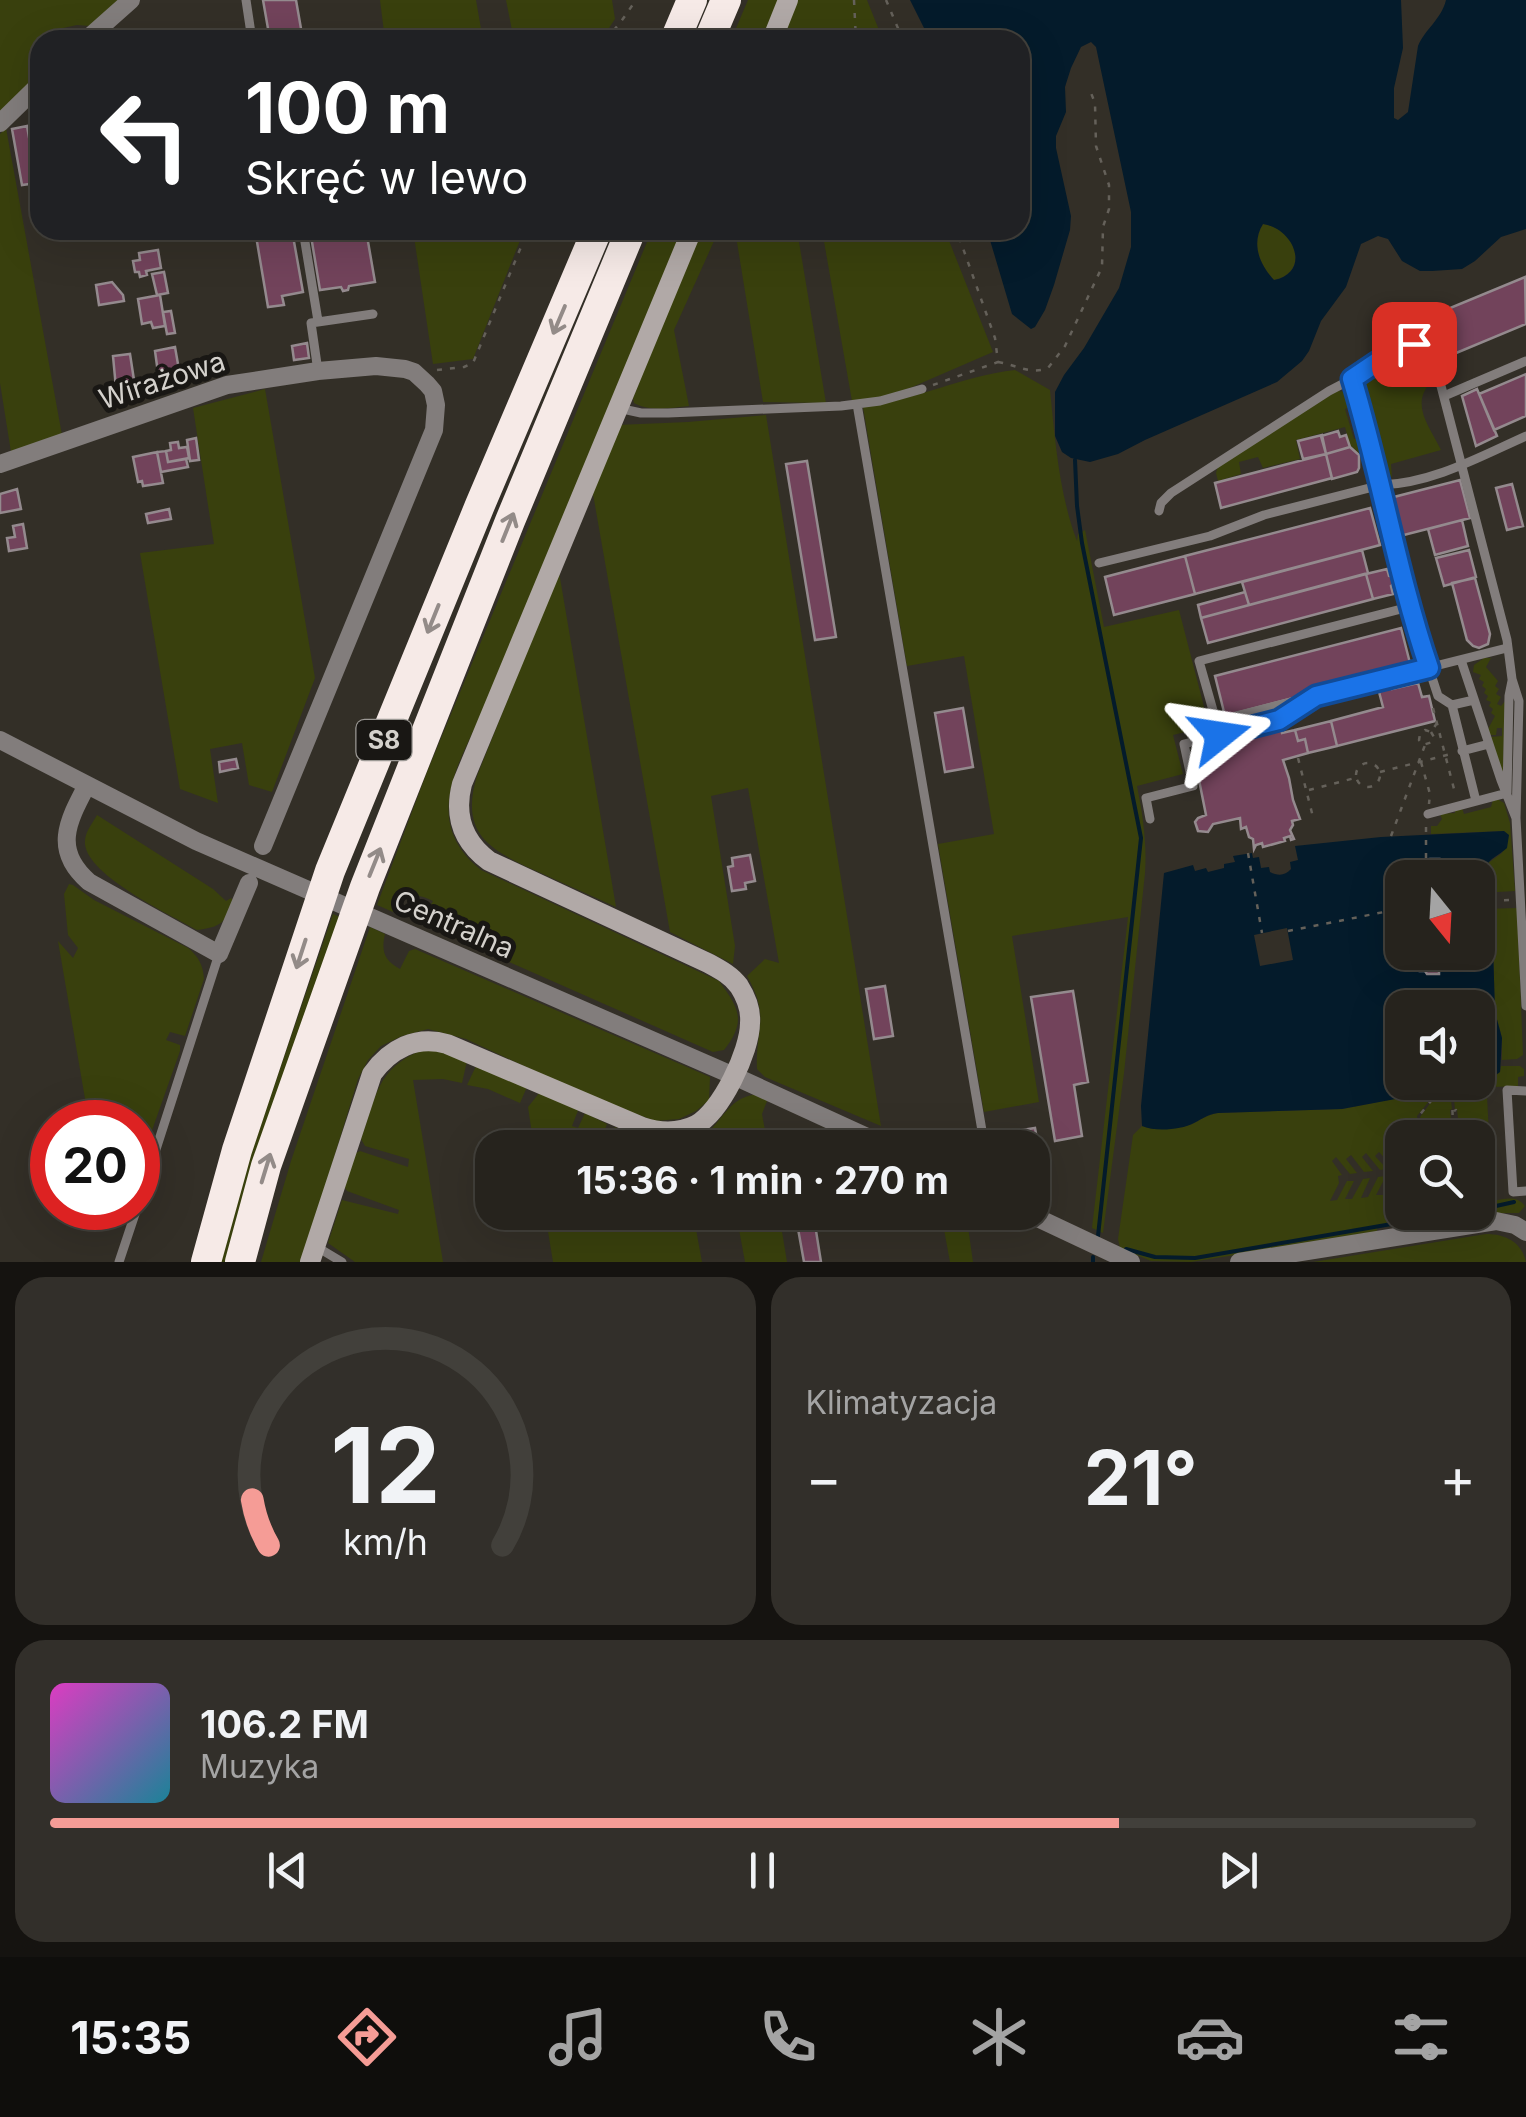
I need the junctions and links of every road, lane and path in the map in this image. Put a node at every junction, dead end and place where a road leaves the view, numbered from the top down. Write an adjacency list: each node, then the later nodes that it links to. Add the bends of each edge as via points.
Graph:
1 (131, 0): 9 (street)
2 (246, 0): 10 (lane)
3 (636, 0): 11 (path)
4 (692, 0): 12 (highway)
5 (726, 0): 13 (highway)
6 (788, 0): 14 (street)
7 (854, 0): 15 (path)
8 (886, 0): 16 (path)
9 (97, 30)
10 (250, 30)
11 (614, 30)
12 (679, 30)
13 (714, 30)
14 (776, 30)
15 (856, 30)
16 (899, 30)
17 (1089, 88): 28 (path, via 1109,185 1102,266 1048,368 1037,372)
18 (30, 94): 19 (street)
19 (0, 122)
20 (305, 240): 27 (lane)
21 (524, 240): 30 (path, via 473,362 464,368)
22 (592, 240): 102 (highway, S8, one-way to 102, via 330,871)
23 (627, 240): 103 (highway, S8, one-way to 23, via 266,1166 365,887)
24 (688, 240): 36 (street)
25 (961, 240): 28 (path)
26 (373, 314): 27 (lane)
27 (318, 322): 31 (lane, via 311,322)
28 (998, 362): 33 (path)
29 (1526, 362): 34 (lane)
30 (405, 369): 31 (street, Wirażowa); 76 (street, via 433,392 434,430)
31 (318, 371): 38 (street, Wirażowa, via 228,384)
32 (1352, 379): 34 (lane, via 1392,352 1420,344 1430,350); 40 (lane); 41 (lane, via 1171,493)
33 (922, 389): 35 (lane)
34 (1444, 396): 39 (lane)
35 (857, 404): 36 (lane, via 668,414); 94 (lane)
36 (618, 408): 87 (street, via 462,784 460,822 489,860 728,975 743,994 750,1024)
37 (1526, 436): 39 (lane)
38 (0, 464)
39 (1462, 465): 40 (lane); 44 (lane)
40 (1381, 486): 42 (lane); 43 (lane)
41 (1159, 511)
42 (1099, 563)
43 (1409, 606): 46 (lane); 52 (lane, via 1200,660)
44 (1508, 648): 45 (lane); 47 (lane)
45 (1461, 660): 46 (lane); 50 (lane)
46 (1429, 668): 48 (lane); 49 (lane)
47 (1512, 679): 68 (lane); 72 (lane, via 1520,701)
48 (1436, 692): 51 (lane); 53 (path, via 1429,694)
49 (1316, 696): 52 (lane); 55 (lane, via 1279,720)
50 (1474, 700): 51 (lane); 57 (lane)
51 (1452, 705): 59 (lane)
52 (1216, 721): 55 (lane)
53 (1437, 724): 54 (path); 60 (path)
54 (1430, 732): 58 (path, via 1433,740); 58 (path, via 1420,734)
55 (1220, 735): 73 (lane, via 1184,744 1193,786 1146,798)
56 (0, 740): 65 (street, Centralna)
57 (1489, 744): 59 (lane); 68 (lane)
58 (1425, 745): 62 (path)
59 (1462, 751): 60 (path); 69 (lane)
60 (1445, 755): 62 (path); 66 (path)
61 (1298, 758): 67 (path)
62 (1420, 762): 63 (path); 70 (path, via 1430,794); 75 (path)
63 (1380, 772): 64 (path, via 1366,763); 64 (path, via 1372,787)
64 (1356, 778): 67 (path)
65 (87, 785): 85 (street, via 66,831 78,872); 87 (street, Centralna, via 196,840)
66 (1454, 789)
67 (1306, 790): 71 (path)
68 (1507, 793): 69 (lane); 72 (lane)
69 (1476, 801): 70 (lane)
70 (1428, 814)
71 (1313, 817)
72 (1516, 818): 80 (lane)
73 (1150, 819)
74 (1426, 826): 78 (path)
75 (1391, 836)
76 (263, 846)
77 (1248, 853): 84 (path)
78 (1426, 860)
79 (249, 883): 85 (street)
80 (1521, 899): 81 (path); 86 (lane)
81 (1495, 901)
82 (1384, 912): 83 (path)
83 (1288, 931)
84 (1262, 933)
85 (220, 954): 95 (lane)
86 (1526, 1006)
87 (734, 1076): 93 (street, Centralna); 100 (street, via 698,1124 656,1132 447,1044 426,1040 396,1050 368,1086)
88 (1526, 1092): 96 (lane, via 1507,1090 1513,1192)
89 (1435, 1100): 92 (path)
90 (1451, 1100): 91 (path)
91 (1454, 1111)
92 (1419, 1120)
93 (852, 1130)
94 (982, 1130)
95 (160, 1136)
96 (1526, 1191)
97 (1050, 1225): 105 (street)
98 (1525, 1229): 106 (street, via 1496,1221)
99 (130, 1230): 101 (lane)
100 (314, 1255): 104 (lane)
101 (120, 1262)
102 (206, 1262)
103 (240, 1262)
104 (342, 1262)
105 (1131, 1262)
106 (1239, 1262)

